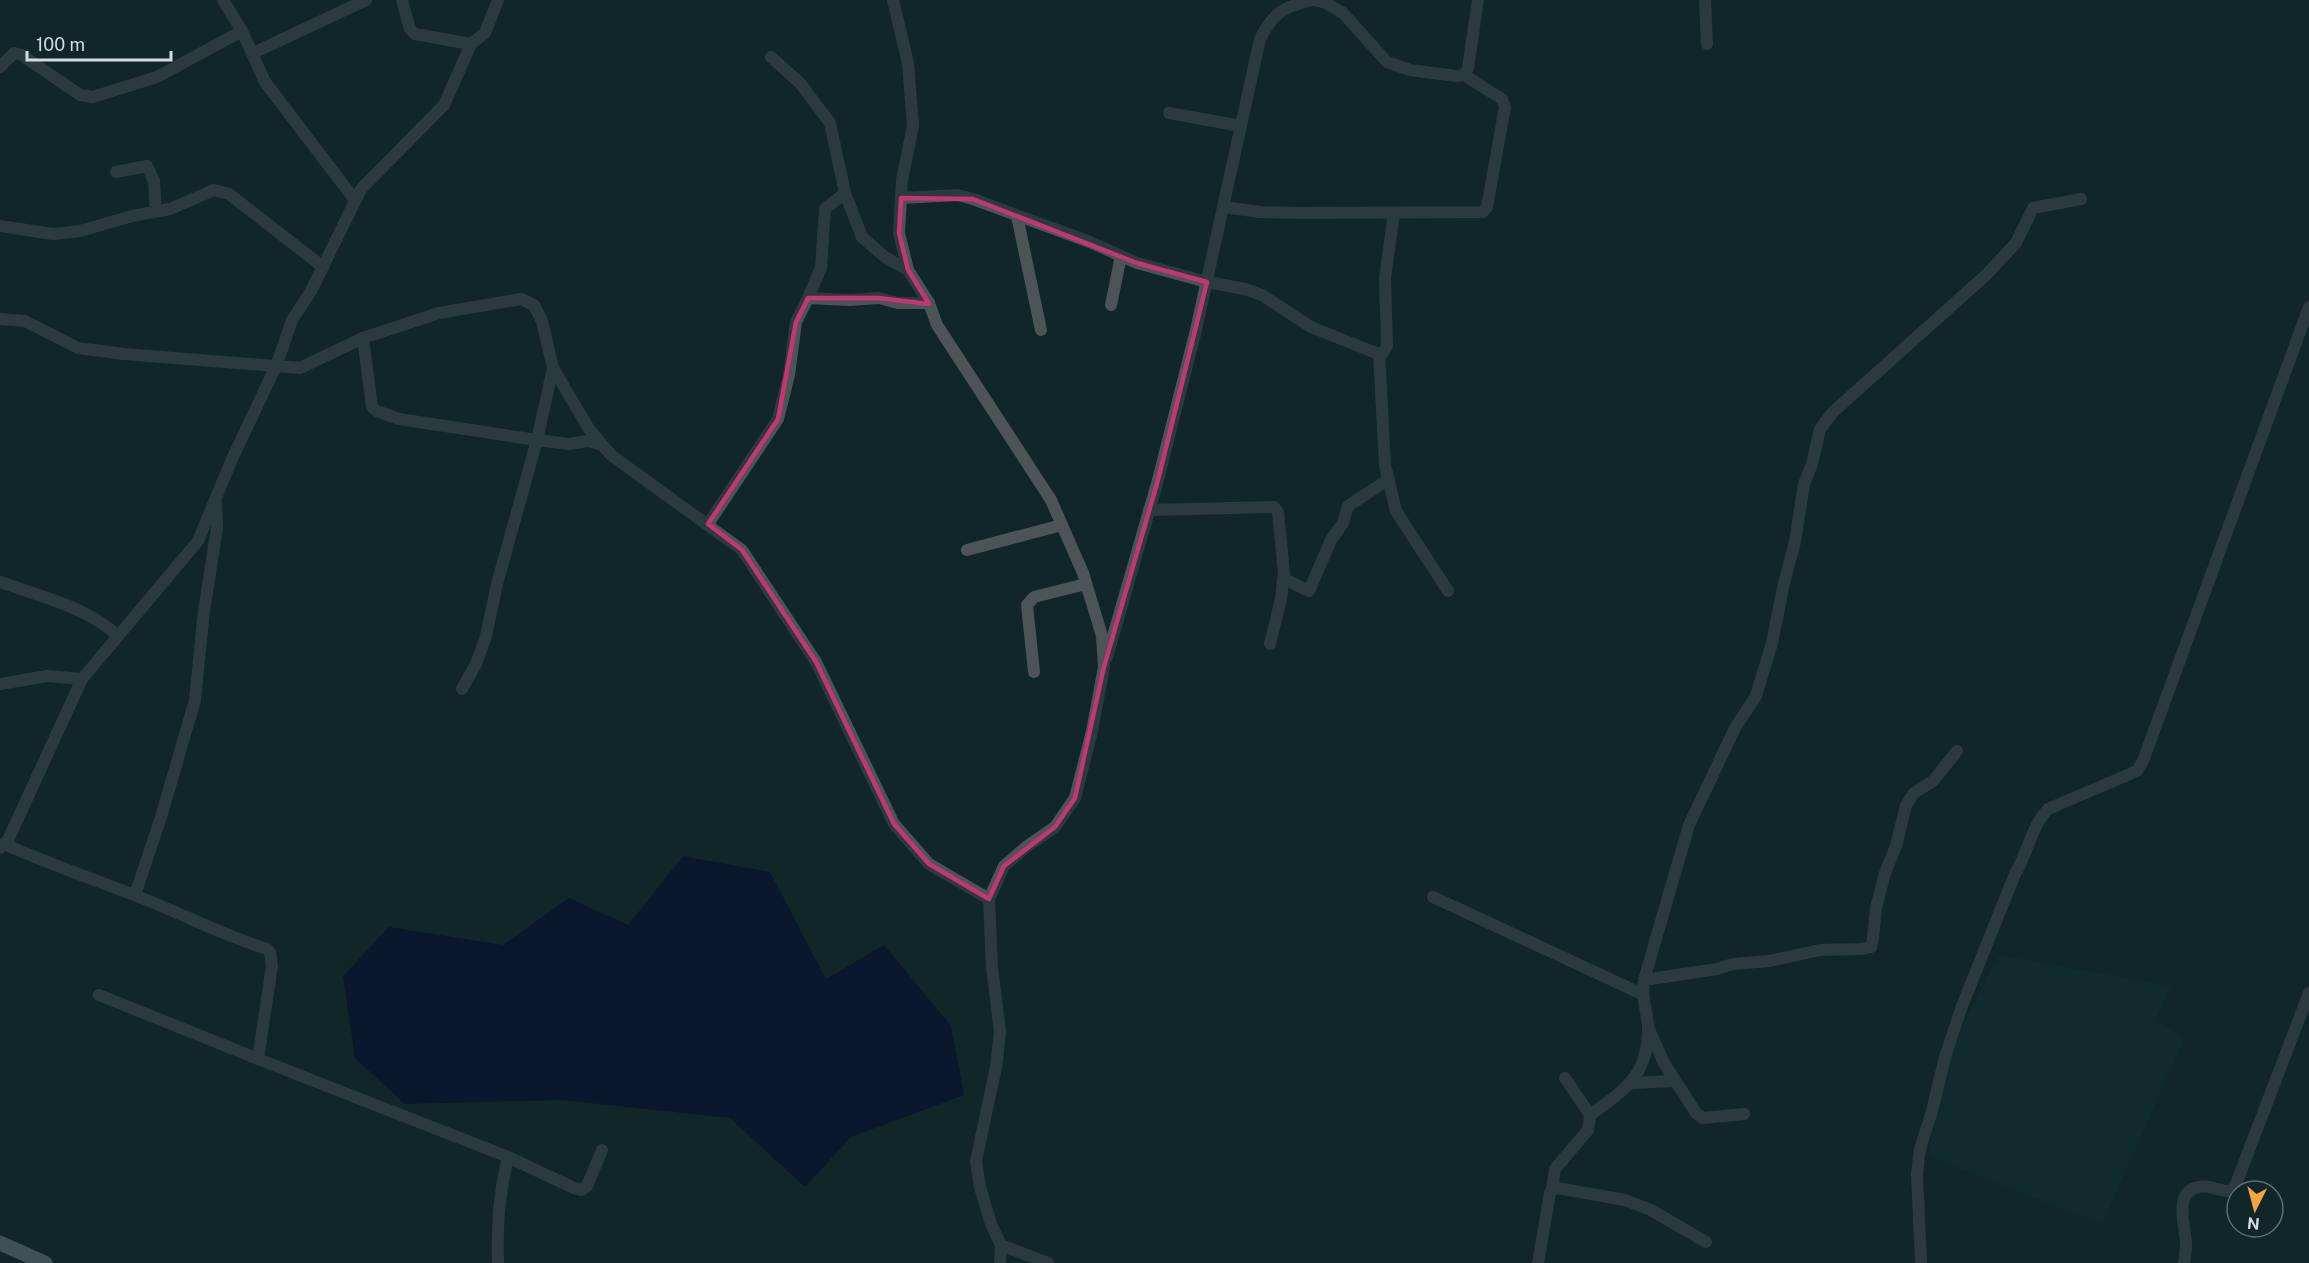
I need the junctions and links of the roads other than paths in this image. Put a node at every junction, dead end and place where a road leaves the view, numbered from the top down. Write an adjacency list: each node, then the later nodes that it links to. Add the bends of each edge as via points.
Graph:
1 (223, 0): 10 (street)
2 (366, 0): 13 (street)
3 (402, 0): 11 (street, via 416,34)
4 (498, 0): 11 (street, via 485,33)
5 (893, 0): 21 (street, via 908,63 913,126)
6 (1313, 0): 9 (street); 16 (street, via 1343,13 1387,62 1410,70)
7 (1478, 0): 16 (street)
8 (1705, 0): 12 (street)
9 (1301, 2): 18 (street, via 1279,12 1260,39)
10 (242, 31): 13 (street); 15 (street, via 157,77 93,97 80,95 22,55 15,53)
11 (471, 44): 23 (street, via 444,105 361,189)
12 (1707, 44)
13 (253, 53): 23 (street, via 265,82)
14 (771, 57): 20 (street, via 800,83 830,123)
15 (0, 68)
16 (1464, 75): 26 (street, via 1502,99 1505,107 1487,207 1476,213)
17 (1169, 113): 18 (street)
18 (1241, 126): 24 (street)
19 (117, 172): 25 (street, via 147,166 154,181)
20 (845, 194): 31 (street, via 862,237); 33 (street, via 825,209 821,268)
21 (901, 198): 27 (street, via 958,195); 31 (street, via 899,233)
22 (2081, 199): 67 (street, via 2033,208 2016,243 1986,275 1833,412 1820,429 1804,484 1772,643 1756,696 1735,728 1689,825)
23 (355, 200): 30 (street)
24 (1223, 207): 26 (street, via 1260,212); 32 (street)
25 (156, 211): 28 (street, via 53,234); 30 (street, via 214,190 229,194)
26 (1394, 213): 40 (street, via 1385,278 1387,346)
27 (1017, 216): 29 (street); 38 (street)
28 (0, 226)
29 (1121, 256): 32 (street); 35 (street)
30 (323, 267): 41 (street, via 292,320)
31 (908, 270): 34 (street)
32 (1206, 282): 40 (street, via 1245,289 1334,338); 47 (street)
33 (808, 298): 34 (street); 48 (street, via 796,322 789,375 777,418)
34 (929, 303): 49 (street, via 937,325 1051,500)
35 (1111, 305)
36 (2309, 308): 89 (street, via 2143,761 2137,771 2048,809 2041,816 2012,880 1962,1006 1920,1149 1917,1174)
37 (0, 319): 41 (street, via 25,321 78,348)
38 (1041, 330)
39 (363, 338): 41 (street, via 300,368); 42 (street, via 439,313 521,299 534,305 538,313); 43 (street, via 372,407 377,411 399,419)
40 (1379, 353): 45 (street)
41 (277, 364): 46 (street)
42 (554, 368): 43 (street); 44 (street, via 589,429)
43 (537, 440): 44 (street); 61 (street, via 482,650)
44 (603, 445): 48 (street, via 611,455)
45 (1389, 479): 51 (street, via 1348,506 1309,591); 54 (street, via 1396,511)
46 (216, 498): 55 (street, via 198,541); 64 (street, via 217,528 195,700)
47 (1149, 510): 51 (street, via 1274,507 1282,540); 57 (street)
48 (708, 524): 66 (street, via 742,550 816,662 894,824 928,864)
49 (1062, 525): 50 (street); 53 (street)
50 (967, 550)
51 (1284, 579): 56 (street)
52 (0, 582): 55 (street, via 104,623)
53 (1086, 584): 57 (street, via 1102,636); 58 (street, via 1034,597 1027,605)
54 (1448, 591)
55 (118, 636): 59 (street)
56 (1270, 644)
57 (1104, 667): 66 (street, via 1075,798 1056,827 1004,866)
58 (1034, 672)
59 (82, 679): 60 (street, via 47,676); 63 (street, via 8,840)
60 (0, 684)
61 (462, 689)
62 (1957, 751): 67 (street, via 1933,782 1914,793 1906,806 1876,908 1870,946 1820,950)
63 (1, 847): 64 (street)
64 (135, 895): 72 (street, via 270,952 272,966)
65 (1432, 897): 69 (street)
66 (989, 899): 83 (street, via 1000,1032 976,1161 991,1224)
67 (1644, 980): 69 (street)
68 (2309, 993): 90 (street, via 2236,1184 2231,1191 2206,1186 2187,1194 2181,1217 2186,1245)
69 (1642, 994): 71 (street)
70 (99, 995): 72 (street)
71 (1648, 1026): 74 (street); 75 (street, via 1641,1068)
72 (258, 1059): 79 (street)
73 (1565, 1078): 77 (street)
74 (1674, 1081): 75 (street); 76 (street, via 1703,1118)
75 (1632, 1083): 77 (street)
76 (1744, 1114)
77 (1590, 1115): 80 (street, via 1588,1130 1555,1169)
78 (602, 1150): 79 (street, via 587,1186 581,1190)
79 (508, 1157): 85 (street, via 499,1193)
80 (1552, 1189): 81 (street, via 1625,1200 1651,1210); 88 (street)
81 (1706, 1242)
82 (0, 1243): 84 (main road)
83 (1001, 1245): 86 (street); 87 (street)
84 (40, 1262)
85 (498, 1263)
86 (1000, 1263)
87 (1048, 1263)
88 (1538, 1263)
89 (1921, 1263)
90 (2184, 1263)

